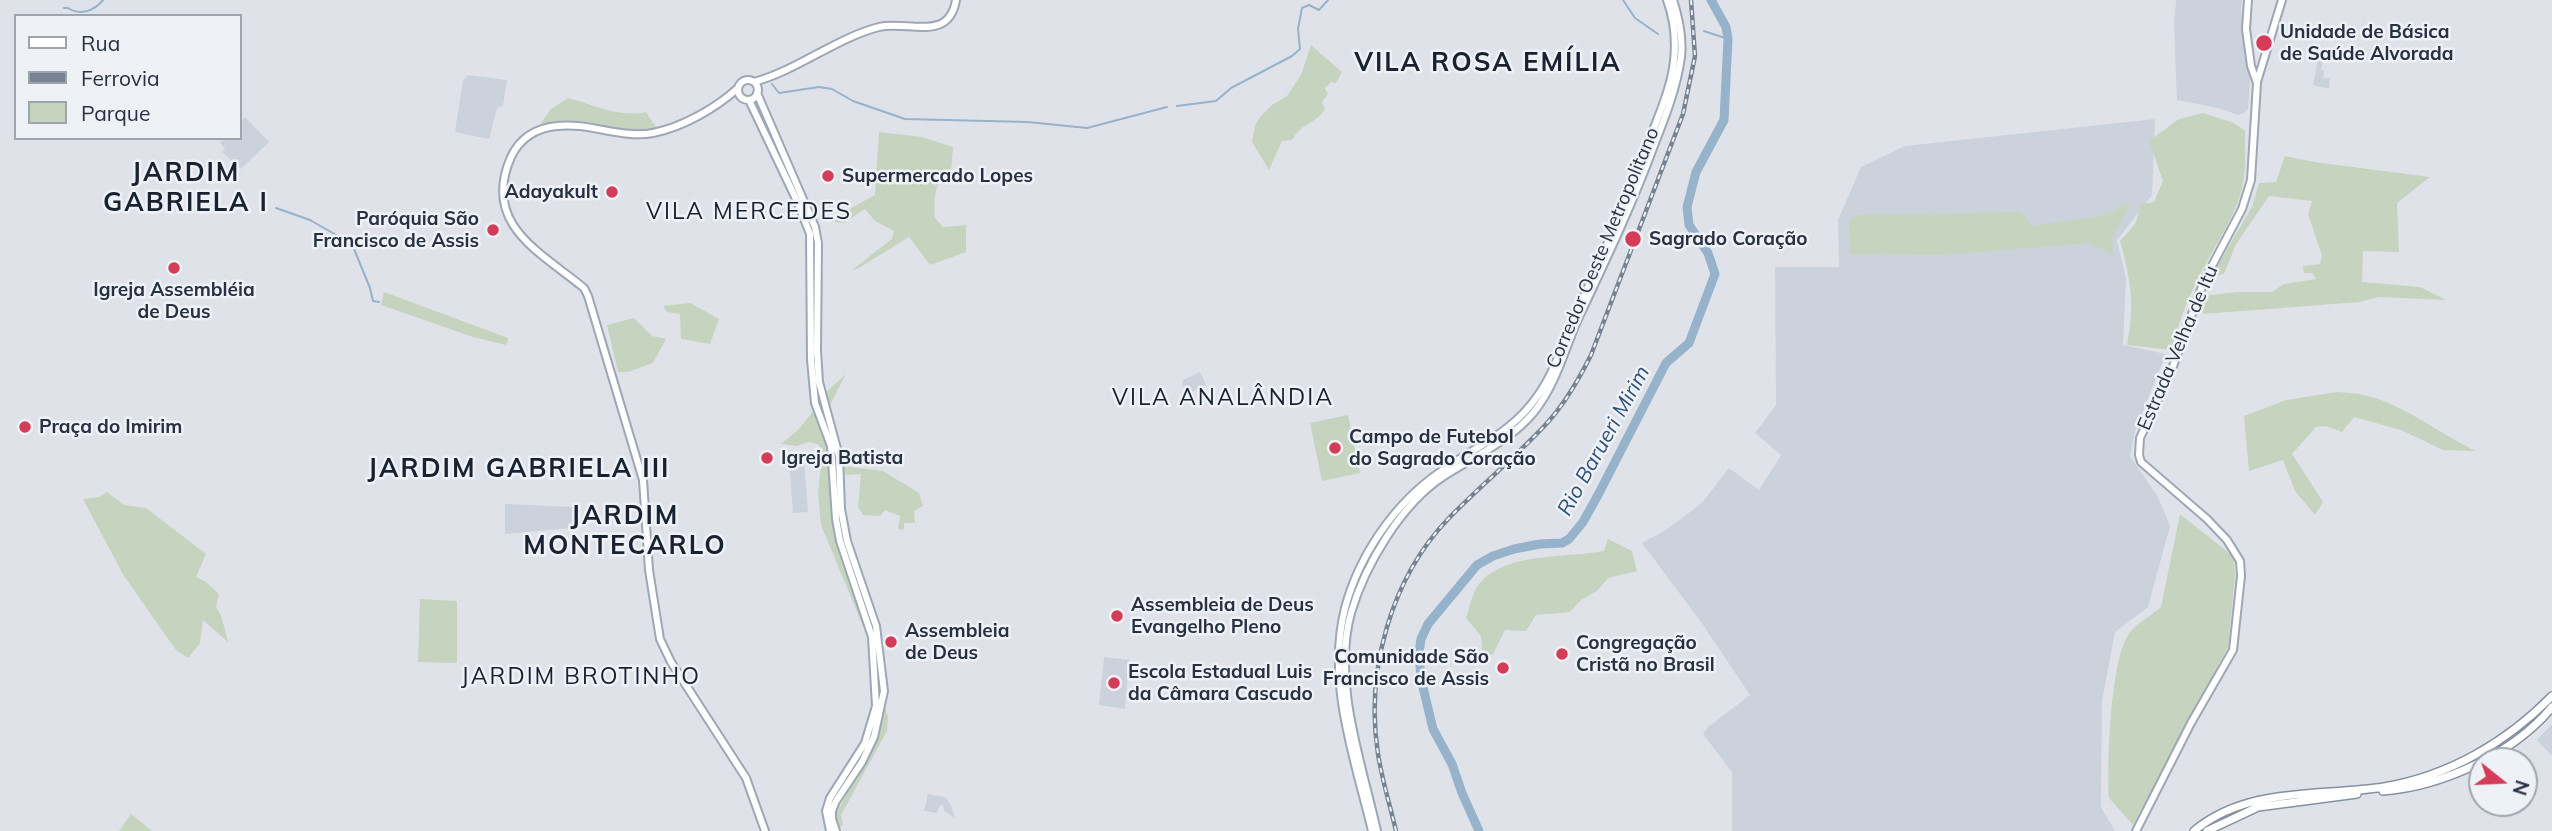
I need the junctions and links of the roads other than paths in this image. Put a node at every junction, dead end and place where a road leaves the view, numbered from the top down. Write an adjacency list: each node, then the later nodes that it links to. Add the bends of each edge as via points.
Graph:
1 (956, 0): 7 (main road, via 950,17 941,24 872,29)
2 (1667, 0): 6 (main road, Corredor Oeste Metropolitano, via 1675,31)
3 (1673, 0): 12 (main road, via 1681,45)
4 (2248, 0): 9 (main road, Estrada Velha de Itu, via 2246,29)
5 (2282, 0): 9 (main road)
6 (1674, 55): 12 (main road); 16 (main road, Corredor Oeste Metropolitano, via 1667,90 1638,172)
7 (768, 78): 8 (main road); 11 (main road)
8 (754, 82): 10 (main road, via 745,80); 11 (main road)
9 (2257, 82): 25 (main road, Estrada Velha de Itu, via 2247,197 2204,281 2138,449 2141,462 2207,519 2236,553 2241,576 2235,643)
10 (738, 88): 13 (main road); 15 (main road)
11 (758, 91): 14 (main road); 23 (main road, via 815,227 819,382 839,456 847,541 872,609 880,650 884,691 880,714 862,762 836,802 832,819)
12 (1674, 92): 17 (main road)
13 (740, 97): 14 (main road); 15 (main road)
14 (749, 100): 22 (main road, via 810,234 815,403 831,446 840,541 872,637 876,706 865,743 830,798 826,811)
15 (723, 101): 21 (main road, via 653,133 568,126 539,130 523,138 514,151 503,192 523,240 588,296 643,480 649,570 660,639 746,778)
16 (1587, 290): 17 (main road); 18 (main road, Corredor Oeste Metropolitano, via 1557,364 1528,409 1490,442 1438,472 1418,490)
17 (1587, 302): 18 (main road, via 1558,374 1533,413 1507,437 1441,478)
18 (1385, 534): 24 (main road, via 1351,615 1345,662 1345,685)
19 (2552, 696): 26 (highway, via 2491,746 2433,774 2382,787 2251,801)
20 (2552, 707): 27 (highway, via 2508,745 2438,780 2258,807)
21 (765, 831)
22 (830, 831)
23 (836, 831)
24 (1375, 831)
25 (2136, 831)
26 (2194, 831)
27 (2207, 831)

